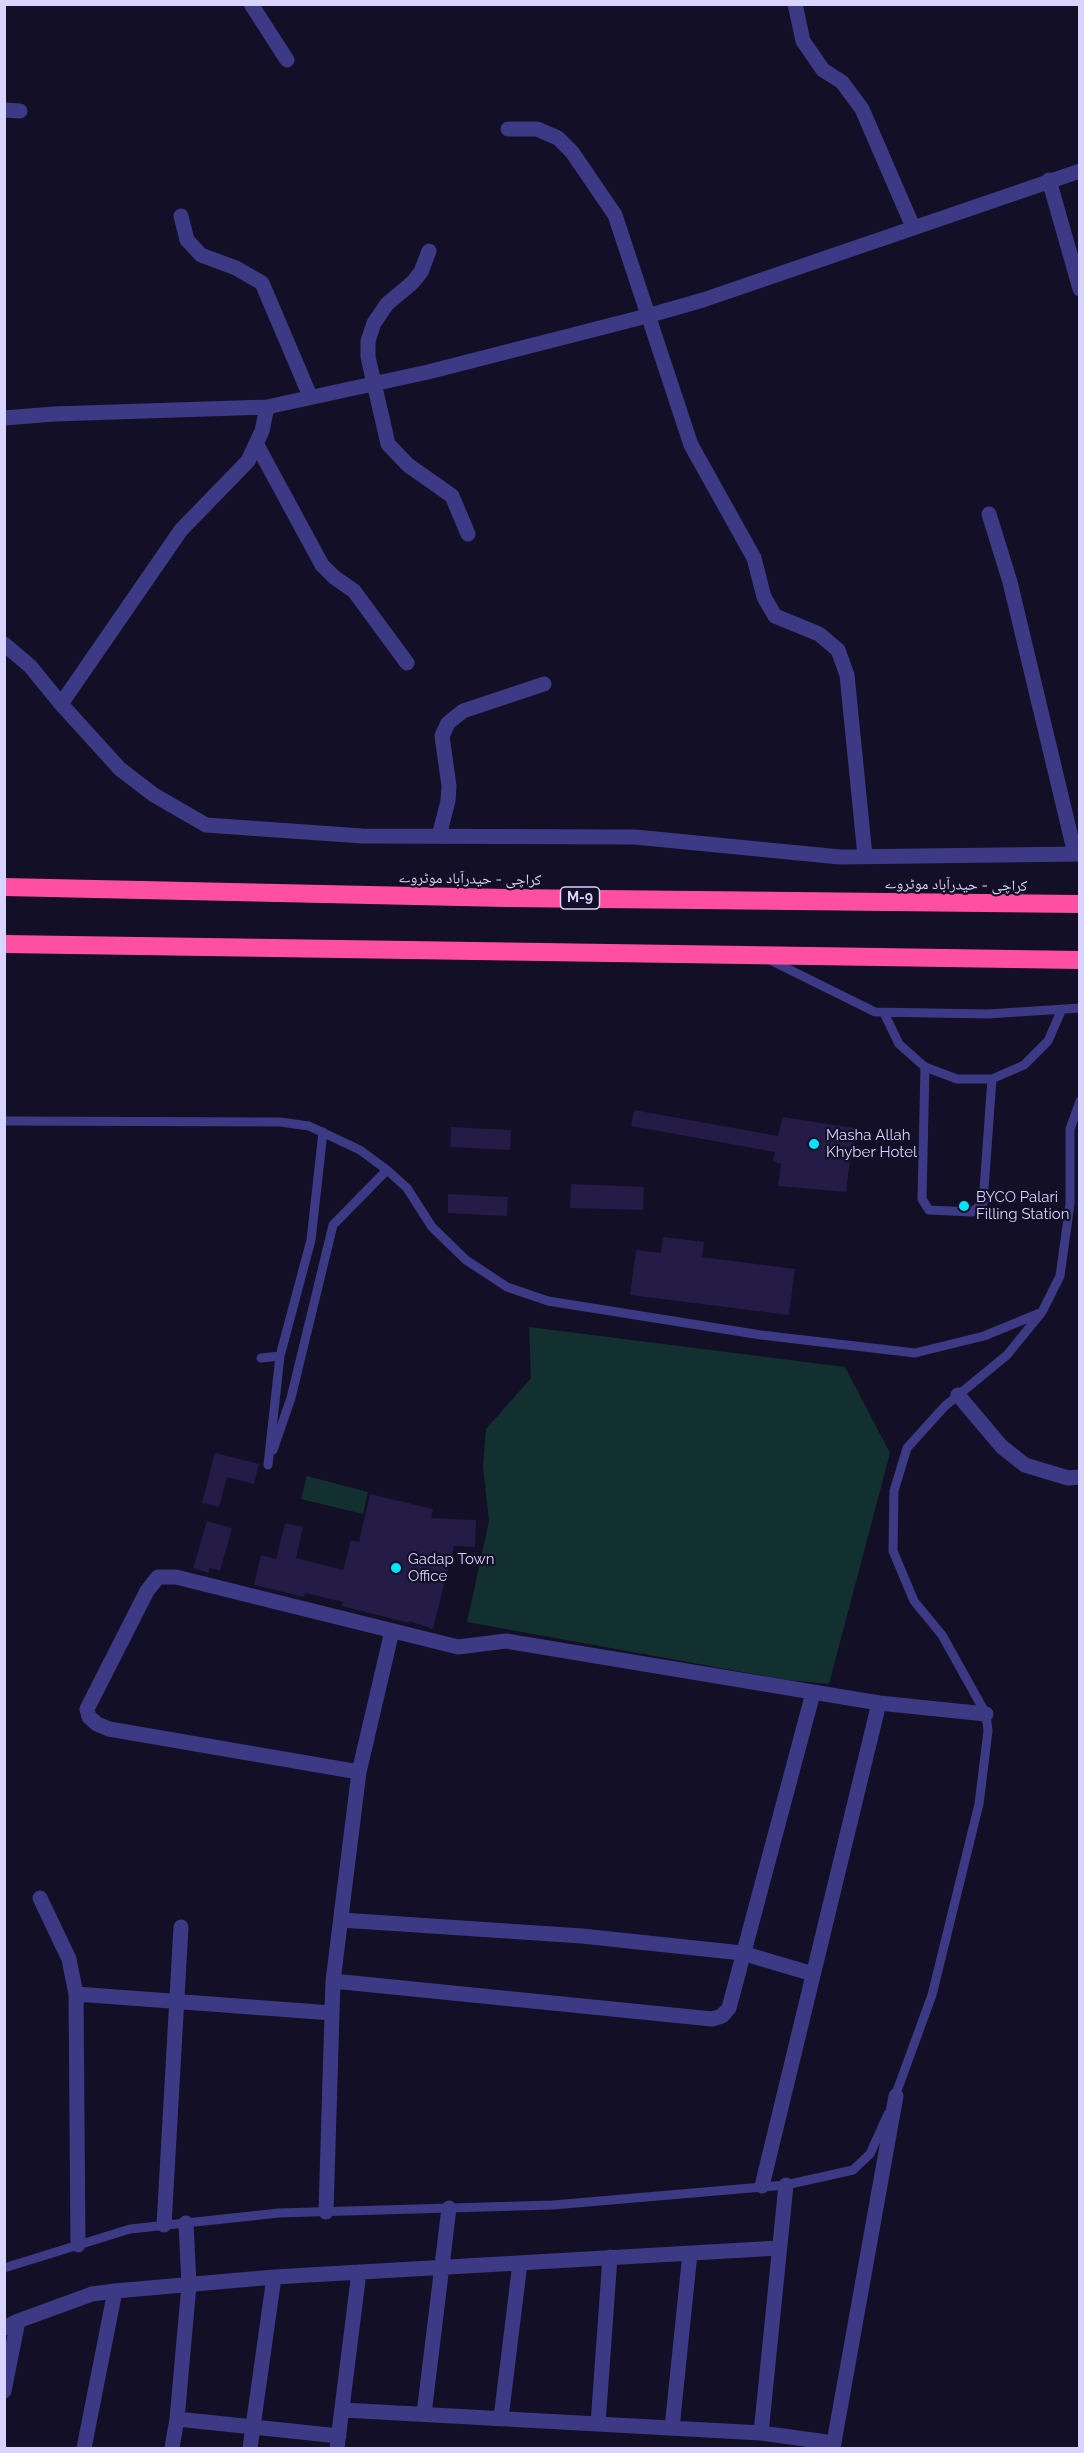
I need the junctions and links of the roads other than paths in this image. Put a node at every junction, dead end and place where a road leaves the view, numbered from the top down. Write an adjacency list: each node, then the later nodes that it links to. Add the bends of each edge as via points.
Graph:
1 (251, 4): 3 (street)
2 (795, 4): 8 (street, via 803,41 823,70 842,82 862,109)
3 (287, 60)
4 (508, 129): 11 (street, via 537,129 558,138 572,152 615,214)
5 (1080, 171): 6 (street)
6 (1049, 180): 8 (street); 10 (street)
7 (181, 216): 13 (street, via 187,240 201,255 236,268 262,284)
8 (913, 227): 11 (street)
9 (429, 251): 12 (street, via 421,272 387,304 374,323 368,357)
10 (1080, 289)
11 (647, 316): 12 (street); 25 (street, via 691,445 754,558 764,597 776,616 819,634 838,650 847,675)
12 (375, 383): 13 (street); 18 (street, via 388,444 408,465 452,496)
13 (310, 396): 14 (street)
14 (267, 407): 15 (street); 16 (street)
15 (4, 418)
16 (257, 446): 20 (street, via 322,565 354,591); 22 (street, via 248,461 181,530)
17 (989, 514): 24 (street, via 1010,582)
18 (468, 534)
19 (4, 644): 22 (street, via 30,666)
20 (407, 663)
21 (544, 684): 23 (street, via 463,711 448,723 442,736 448,801)
22 (61, 705): 23 (street, via 120,769 154,795 206,825 362,836)
23 (439, 836): 25 (street, via 635,837 840,857)
24 (1077, 854): 25 (street)
25 (865, 856)
26 (4, 887): 27 (highway, کراچی - حیدرآباد موٹروے / M-9, via 506,898)
27 (1080, 904)
28 (4, 944): 29 (highway)
29 (761, 956): 30 (highway); 33 (lane)
30 (1080, 960)
31 (1080, 1008): 32 (lane)
32 (1062, 1009): 33 (lane, via 988,1014); 35 (lane, via 1048,1041 1024,1065)
33 (884, 1013): 34 (lane, via 899,1044)
34 (925, 1067): 35 (lane, via 957,1079); 35 (lane, via 922,1199 929,1210 972,1212 983,1203)
35 (992, 1079)
36 (1080, 1101): 40 (lane, via 1070,1129 1070,1204 1060,1276)
37 (4, 1120): 38 (lane, via 280,1122)
38 (323, 1132): 39 (lane, via 360,1150); 41 (lane, via 311,1240)
39 (387, 1170): 40 (lane, via 407,1188 432,1227 466,1260 507,1287 548,1301 760,1335 915,1353 984,1336); 41 (lane, via 333,1225 291,1398 268,1465)
40 (1042, 1312): 43 (lane, via 1007,1355)
41 (280, 1356): 42 (lane)
42 (261, 1358)
43 (958, 1395): 44 (street, via 1002,1447 1025,1465); 48 (lane, via 907,1448 894,1491 893,1551 914,1601 942,1635)
44 (1080, 1478)
45 (392, 1631): 46 (street, via 458,1647 506,1641); 49 (street); 49 (street, via 176,1577 158,1577 147,1591 87,1709 89,1717 109,1730)
46 (813, 1693): 47 (street); 53 (street)
47 (879, 1703): 48 (street); 54 (street)
48 (986, 1714): 59 (lane, via 988,1731 979,1804 932,1995)
49 (358, 1772): 51 (street)
50 (40, 1898): 56 (street, via 69,1959)
51 (341, 1920): 53 (street, via 582,1936); 55 (street)
52 (181, 1927): 57 (street)
53 (742, 1953): 54 (street); 55 (street, via 729,2008 712,2019)
54 (813, 1974): 61 (street)
55 (333, 1981): 58 (street)
56 (76, 1994): 57 (street); 66 (street)
57 (178, 2002): 58 (street); 65 (street)
58 (332, 2013): 63 (street)
59 (896, 2096): 60 (lane, via 870,2154 853,2170); 88 (street)
60 (786, 2185): 61 (lane); 67 (street)
61 (762, 2186): 62 (lane, via 564,2204)
62 (448, 2208): 63 (lane); 71 (street)
63 (326, 2212): 64 (lane)
64 (186, 2223): 65 (lane); 75 (street)
65 (164, 2225): 66 (lane, via 130,2229)
66 (78, 2245): 72 (lane)
67 (779, 2248): 68 (street); 86 (street)
68 (690, 2253): 69 (street); 85 (street)
69 (610, 2257): 70 (street); 83 (street)
70 (519, 2263): 71 (street); 81 (street)
71 (443, 2267): 73 (street); 80 (street)
72 (4, 2268)
73 (359, 2272): 74 (street); 79 (street)
74 (274, 2277): 75 (street); 84 (street)
75 (189, 2285): 76 (street); 82 (street)
76 (114, 2291): 77 (street, via 93,2294); 89 (street)
77 (11, 2324): 78 (street)
78 (4, 2391)
79 (343, 2410): 80 (street); 87 (street)
80 (424, 2414): 81 (street)
81 (501, 2418): 83 (street)
82 (177, 2419): 84 (street); 90 (street)
83 (598, 2424): 85 (street)
84 (253, 2427): 87 (street); 91 (street)
85 (672, 2428): 86 (street)
86 (761, 2433): 88 (street)
87 (338, 2442)
88 (833, 2446)
89 (84, 2448)
90 (172, 2448)
91 (250, 2448)

